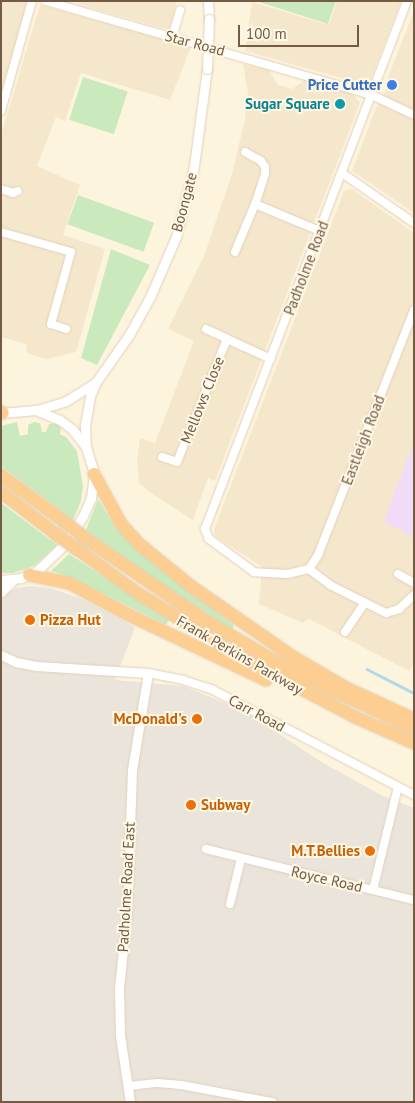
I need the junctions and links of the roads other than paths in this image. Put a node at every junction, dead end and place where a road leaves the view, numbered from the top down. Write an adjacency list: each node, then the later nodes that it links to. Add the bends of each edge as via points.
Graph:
1 (32, 1): 8 (street)
2 (46, 1): 6 (street, Star Road)
3 (208, 1): 26 (street, Boongate, bridge, via 207,69 194,166 176,237 150,297)
4 (407, 1): 7 (street, Padholme Road)
5 (180, 10): 6 (street)
6 (172, 38): 7 (street, Star Road)
7 (372, 95): 9 (street, Star Road); 11 (street, Padholme Road)
8 (1, 111)
9 (414, 115)
10 (244, 152): 14 (street, via 260,160 265,167)
11 (342, 173): 15 (street); 16 (street, Padholme Road)
12 (1, 190): 13 (street)
13 (18, 191)
14 (255, 204): 16 (street); 20 (street)
15 (414, 223)
16 (320, 231): 25 (street, Padholme Road)
17 (1, 232): 19 (street)
18 (75, 244): 19 (street)
19 (71, 252): 22 (street, via 51,324)
20 (235, 252)
21 (414, 310): 34 (street, Eastleigh Road, via 318,555)
22 (66, 329)
23 (206, 329): 24 (street)
24 (227, 339): 25 (street, Mellows Close); 30 (street, Mellows Close, via 177,462)
25 (271, 359): 34 (street, Padholme Road, via 207,522 206,535 254,572 288,574)
26 (96, 382): 27 (street, Boongate, via 66,401); 29 (street, Boongate, via 86,410)
27 (36, 410): 28 (street, Boongate); 29 (street, via 60,420)
28 (2, 413)
29 (86, 447): 31 (street)
30 (162, 456)
31 (94, 474): 36 (street, via 90,498 73,533 49,560); 47 (highway, via 114,514 140,544 192,587 293,657 346,688)
32 (1, 475): 48 (highway, Frank Perkins Parkway, bridge, via 145,581 245,644 281,665)
33 (1, 492): 44 (highway, Frank Perkins Parkway, bridge)
34 (309, 569): 42 (street)
35 (398, 574): 39 (street)
36 (29, 575): 38 (street); 44 (highway, via 70,583 127,614)
37 (1, 580): 38 (street)
38 (13, 580): 40 (street)
39 (414, 583)
40 (1, 592)
41 (414, 595): 42 (street, via 400,609 386,613)
42 (364, 604): 43 (street)
43 (345, 632)
44 (222, 653): 49 (highway, Frank Perkins Parkway, via 265,680 298,689)
45 (1, 655): 46 (street, Carr Road, via 36,666)
46 (148, 673): 50 (street, Carr Road, via 213,690); 57 (street, Padholme Road East, via 132,770 127,911 119,988 120,1035)
47 (414, 720)
48 (414, 729)
49 (414, 743)
50 (398, 787): 51 (street, Carr Road); 54 (street)
51 (414, 795)
52 (206, 849): 53 (street, Royce Road)
53 (241, 858): 54 (street, Royce Road); 56 (street)
54 (373, 890): 55 (street, Royce Road)
55 (414, 900)
56 (230, 904)
57 (128, 1086): 58 (street, Padholme Road East); 59 (street, via 181,1084)
58 (130, 1102)
59 (272, 1102)

